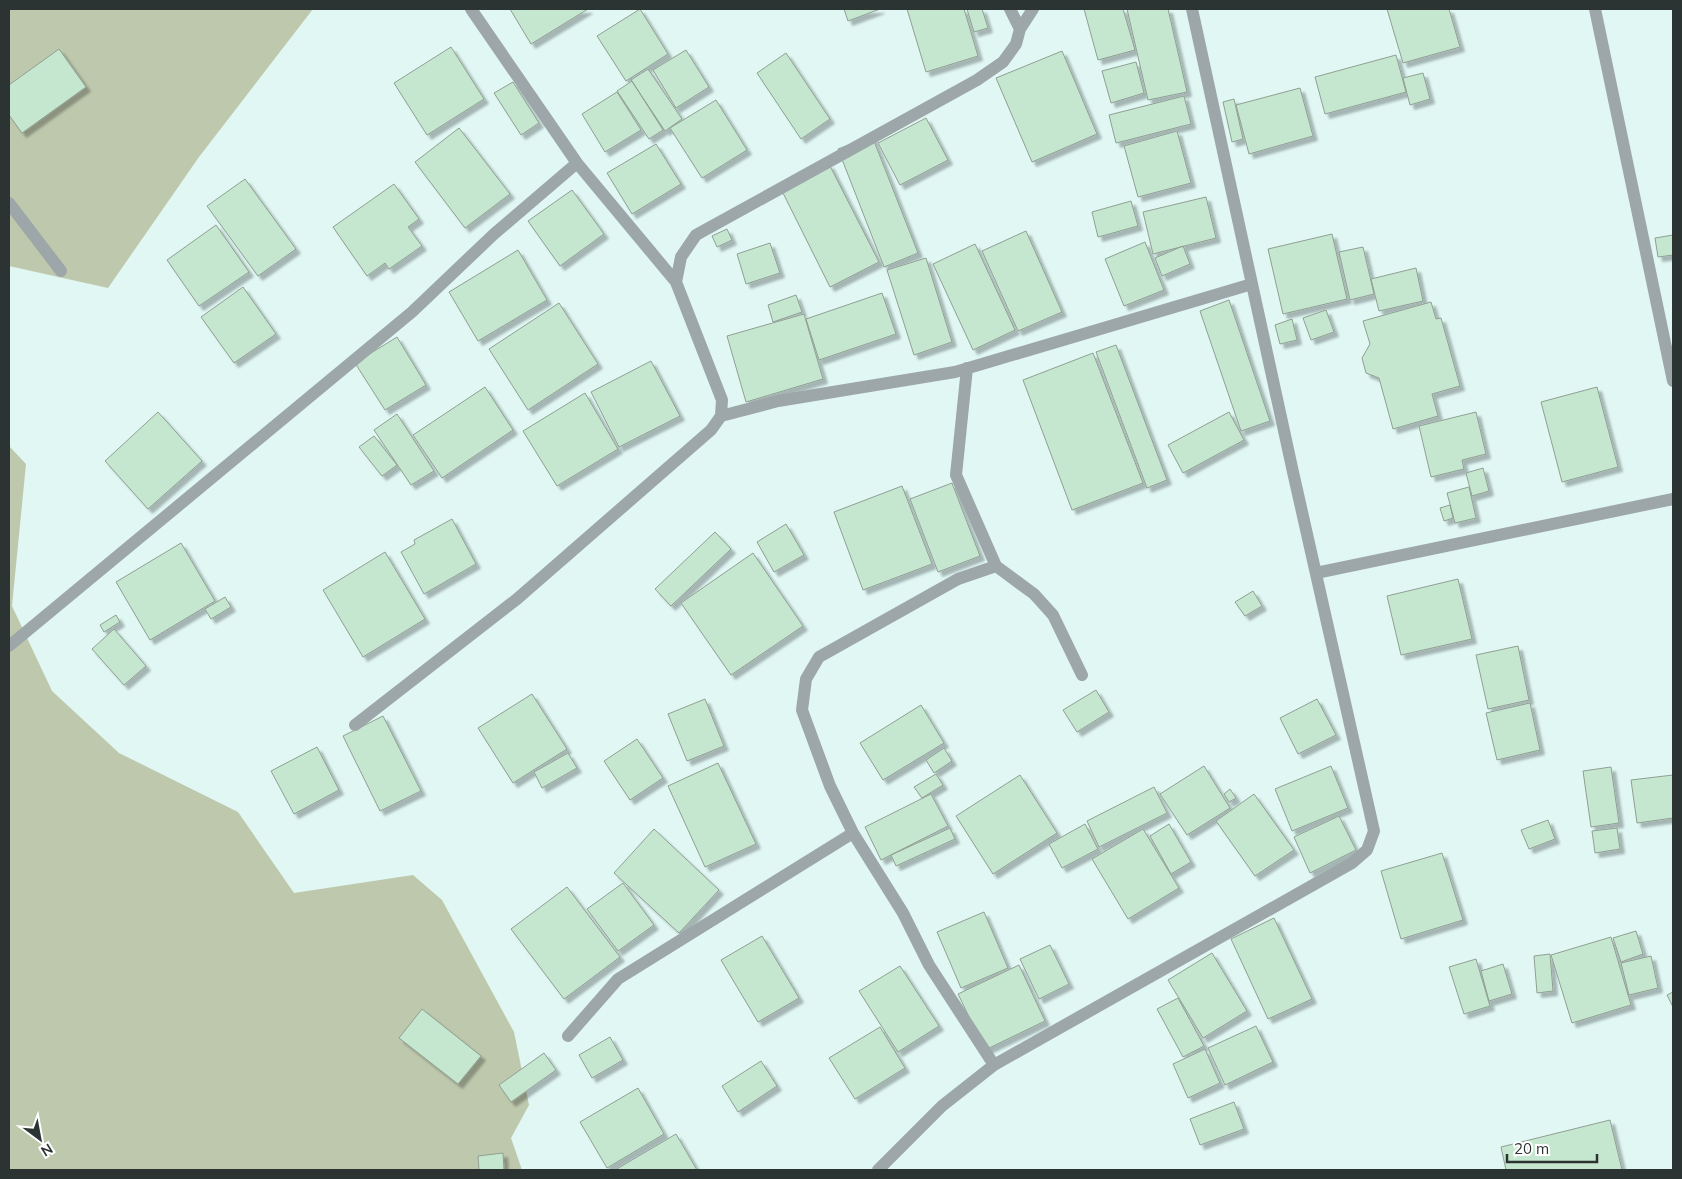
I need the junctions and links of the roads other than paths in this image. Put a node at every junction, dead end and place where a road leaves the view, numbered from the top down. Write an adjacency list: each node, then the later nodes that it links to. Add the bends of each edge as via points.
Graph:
1 (471, 9): 7 (street)
2 (1010, 9): 6 (street)
3 (1033, 9): 6 (street)
4 (1192, 9): 11 (street)
5 (1595, 9): 13 (street)
6 (1020, 29): 10 (street, via 1016,44 1003,62 977,80 696,235 681,257)
7 (577, 163): 10 (street); 18 (street, via 494,234 412,312)
8 (9, 203): 9 (street)
9 (61, 271)
10 (676, 282): 14 (street, via 722,400)
11 (1252, 284): 12 (street); 17 (street)
12 (967, 368): 14 (street, via 778,401); 16 (street, via 956,475)
13 (1673, 381)
14 (721, 416): 20 (street, via 711,430 517,599)
15 (1673, 499): 17 (street)
16 (996, 566): 19 (street, via 1034,594 1053,615); 21 (street, via 958,579 819,657 806,679 802,710 830,786)
17 (1316, 573): 23 (street, via 1374,830 1367,850 1352,863)
18 (9, 646)
19 (1082, 675)
20 (355, 725)
21 (853, 833): 22 (street, via 618,979); 23 (street, via 903,913 929,965)
22 (568, 1036)
23 (994, 1065): 24 (street, via 942,1106)
24 (878, 1170)

